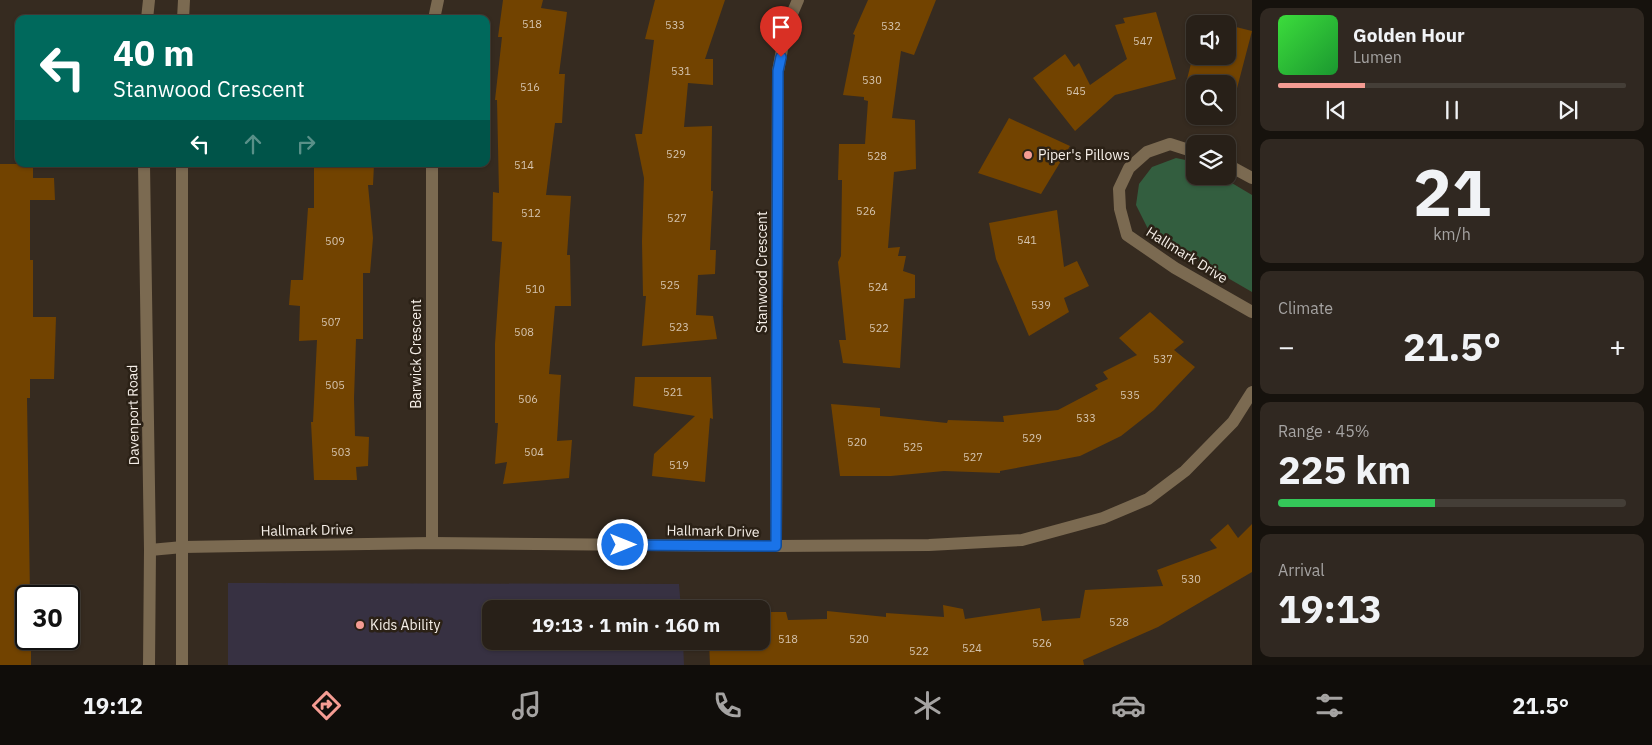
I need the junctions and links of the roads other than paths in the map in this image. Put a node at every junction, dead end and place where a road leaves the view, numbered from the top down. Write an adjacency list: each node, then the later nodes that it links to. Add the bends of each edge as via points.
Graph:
1 (149, 0): 5 (street)
2 (184, 0): 6 (street)
3 (438, 0): 7 (street)
4 (798, 0): 17 (street, Stanwood Crescent, via 786,28 778,71)
5 (147, 15)
6 (183, 15)
7 (435, 15)
8 (1186, 149): 14 (street, Hallmark Drive, via 1170,144 1147,152 1129,168 1119,189 1127,235 1175,268)
9 (144, 167): 19 (street, Davenport Road)
10 (182, 167): 18 (street)
11 (432, 167): 16 (street, Barwick Crescent)
12 (1236, 169): 13 (street)
13 (1252, 178)
14 (1252, 312)
15 (1252, 392): 17 (street, Hallmark Drive, via 1233,422 1185,471 1148,499 1102,518 1022,540 929,545)
16 (432, 543): 17 (street, Hallmark Drive); 18 (street, Hallmark Drive)
17 (776, 546)
18 (183, 547): 19 (street, Hallmark Drive); 21 (street)
19 (150, 550): 20 (street, Davenport Road)
20 (150, 665)
21 (182, 665)

